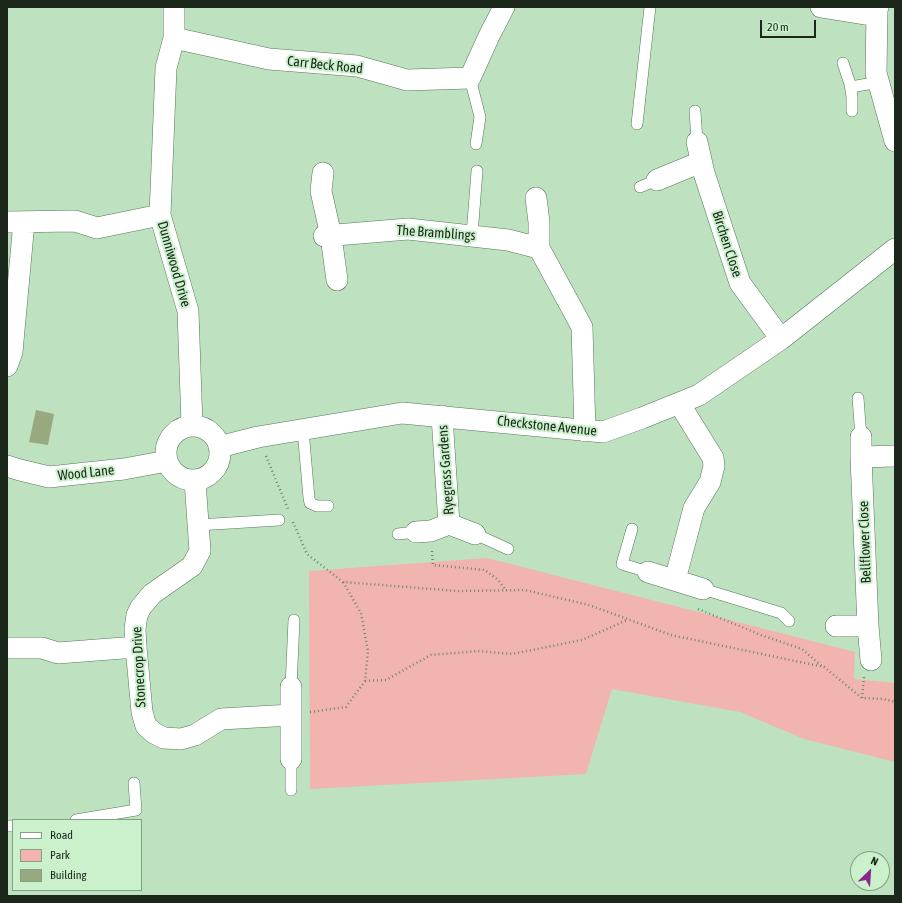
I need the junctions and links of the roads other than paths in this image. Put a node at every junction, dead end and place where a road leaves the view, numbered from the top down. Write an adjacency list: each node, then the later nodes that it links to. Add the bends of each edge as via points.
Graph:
1 (174, 7): 6 (street, Dunniwood Drive)
2 (504, 7): 8 (street)
3 (650, 7): 13 (lane)
4 (821, 7): 5 (street)
5 (878, 12): 9 (street, via 876,73)
6 (174, 38): 8 (street, Carr Beck Road, via 269,59 357,66 407,80); 21 (street, Dunniwood Drive, via 166,68)
7 (843, 63): 10 (lane)
8 (470, 78): 15 (lane, via 480,117)
9 (879, 82): 10 (lane); 14 (street)
10 (851, 87): 12 (lane)
11 (695, 111): 16 (lane)
12 (852, 111)
13 (637, 124)
14 (895, 142)
15 (476, 144)
16 (699, 152): 19 (street); 28 (street, Birchen Close, via 740,283)
17 (477, 171): 23 (lane)
18 (324, 173): 24 (street, via 321,191)
19 (648, 184)
20 (536, 198): 25 (street)
21 (160, 215): 22 (street, via 97,228 75,220); 33 (street, Dunniwood Drive, via 188,311)
22 (16, 222): 29 (street, via 12,352)
23 (472, 235): 24 (street, The Bramblings, via 408,229); 25 (street, The Bramblings)
24 (328, 236): 27 (street)
25 (539, 248): 35 (street, via 582,327)
26 (895, 249): 28 (street, Checkstone Avenue)
27 (337, 280)
28 (781, 339): 31 (street, Checkstone Avenue, via 699,395)
29 (7, 366)
30 (858, 398): 37 (lane)
31 (679, 403): 35 (street, Checkstone Avenue, via 603,432); 49 (street, via 713,458 714,466 710,482 694,508)
32 (442, 416): 34 (street, Checkstone Avenue, via 402,413); 35 (street, Checkstone Avenue); 46 (street, Ryegrass Gardens, via 423,530)
33 (192, 426): 36 (street, via 209,431); 39 (street, via 182,428 171,437 167,445)
34 (303, 430): 36 (street, Checkstone Avenue, via 258,437); 42 (lane, via 310,503)
35 (585, 431)
36 (219, 447): 41 (street, via 217,466 211,474)
37 (861, 447): 38 (street); 54 (street, Bellflower Close)
38 (895, 456)
39 (167, 462): 40 (street, Wood Lane, via 49,477); 41 (street, via 177,476)
40 (7, 466)
41 (195, 481): 44 (street, Stonecrop Drive)
42 (328, 506)
43 (279, 520): 44 (lane)
44 (198, 525): 55 (street, Stonecrop Drive, via 200,551 192,566 152,594 141,607 135,629)
45 (632, 528): 48 (lane, via 622,564)
46 (475, 534): 47 (lane)
47 (508, 549)
48 (648, 572): 49 (street)
49 (678, 581): 50 (street)
50 (703, 589): 52 (lane, via 781,613)
51 (294, 620): 58 (lane)
52 (790, 621)
53 (836, 626): 54 (street)
54 (868, 626): 57 (street, Bellflower Close)
55 (136, 646): 56 (street, via 58,653 42,648); 59 (street, Stonecrop Drive, via 142,712 146,726 154,734 164,738 181,739 221,719)
56 (7, 648)
57 (871, 660)
58 (291, 687): 59 (street)
59 (291, 715): 60 (street)
60 (291, 759): 62 (lane)
61 (134, 783): 63 (lane, via 136,810)
62 (291, 790)
63 (82, 819)

